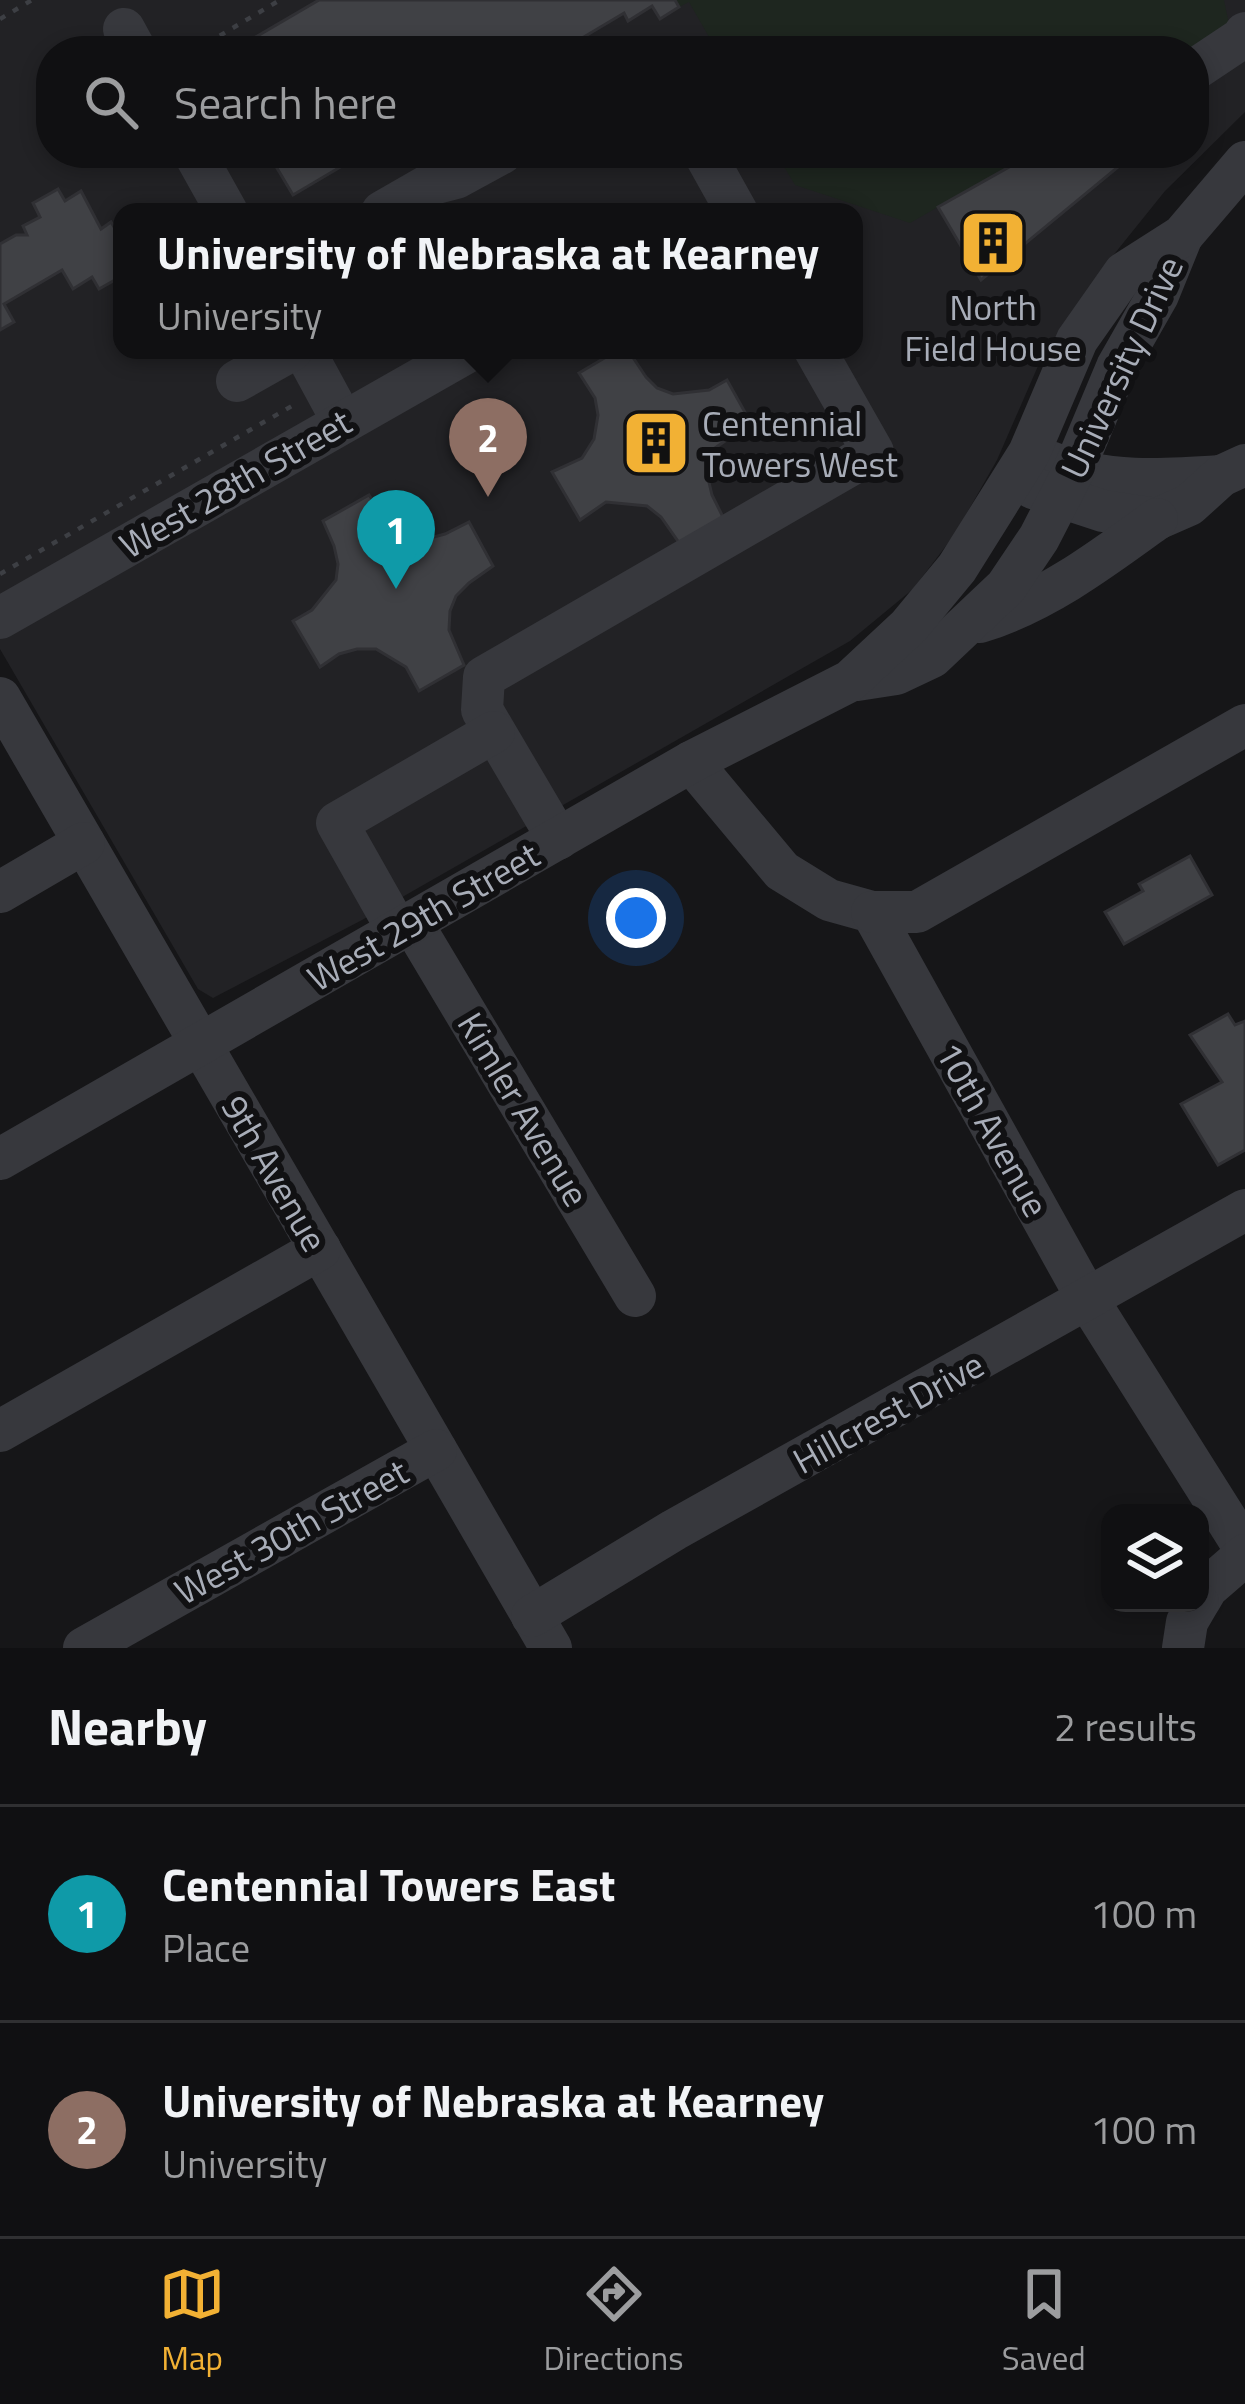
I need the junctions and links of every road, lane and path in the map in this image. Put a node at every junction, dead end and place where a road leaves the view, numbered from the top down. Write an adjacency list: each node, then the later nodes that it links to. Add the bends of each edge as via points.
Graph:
1 (32, 0): 3 (path)
2 (280, 0): 5 (path)
3 (0, 19)
4 (1245, 33): 6 (street)
5 (219, 36)
6 (1209, 59)
7 (1245, 162): 14 (street, University Drive)
8 (202, 168): 11 (street)
9 (474, 168): 12 (street)
10 (711, 168): 13 (street)
11 (222, 203)
12 (398, 203)
13 (727, 203)
14 (1182, 236): 22 (street, University Drive, via 1124,273 1077,340); 24 (street, University Drive)
15 (276, 359): 19 (street)
16 (309, 359): 21 (street)
17 (455, 359): 21 (street, West 28th Street)
18 (820, 359): 32 (street, via 873,452 484,677 482,710)
19 (237, 381)
20 (301, 401): 26 (path)
21 (343, 422): 27 (street, West 28th Street)
22 (1020, 467): 24 (street); 29 (street, West 29th Street, via 957,568)
23 (1233, 471): 24 (street); 25 (street)
24 (1066, 485): 25 (street, via 1103,511); 28 (street, West 29th Street, via 1006,587)
25 (1157, 519): 28 (street, via 1090,568 1008,614)
26 (0, 574)
27 (0, 618)
28 (968, 626): 29 (street, West 29th Street, via 896,674)
29 (850, 681): 33 (street, West 29th Street)
30 (0, 698): 35 (street, 9th Avenue)
31 (1245, 725): 37 (street, via 917,912)
32 (494, 732): 34 (street); 38 (street, Kimler Avenue, via 338,823)
33 (691, 762): 34 (street, West 29th Street); 37 (street, via 782,871 829,900)
34 (558, 839): 38 (street, West 29th Street)
35 (84, 843): 36 (street); 39 (street, 9th Avenue)
36 (0, 892)
37 (872, 912): 44 (street, 10th Avenue)
38 (405, 927): 39 (street, West 29th Street); 43 (street, Kimler Avenue)
39 (200, 1045): 40 (street, West 29th Street); 42 (street, 9th Avenue)
40 (0, 1160)
41 (1245, 1210): 44 (street, Hillcrest Drive)
42 (320, 1249): 45 (street); 46 (street, 9th Avenue)
43 (635, 1296)
44 (1088, 1300): 47 (street, 10th Avenue); 50 (street, Hillcrest Drive, via 674,1530)
45 (0, 1431)
46 (436, 1450): 50 (street, 9th Avenue); 51 (street, West 30th Street)
47 (1245, 1552): 48 (street, 10th Avenue)
48 (1209, 1586)
49 (1193, 1612): 52 (street, 10th Avenue)
50 (542, 1632)
51 (84, 1648)
52 (1183, 1648)

